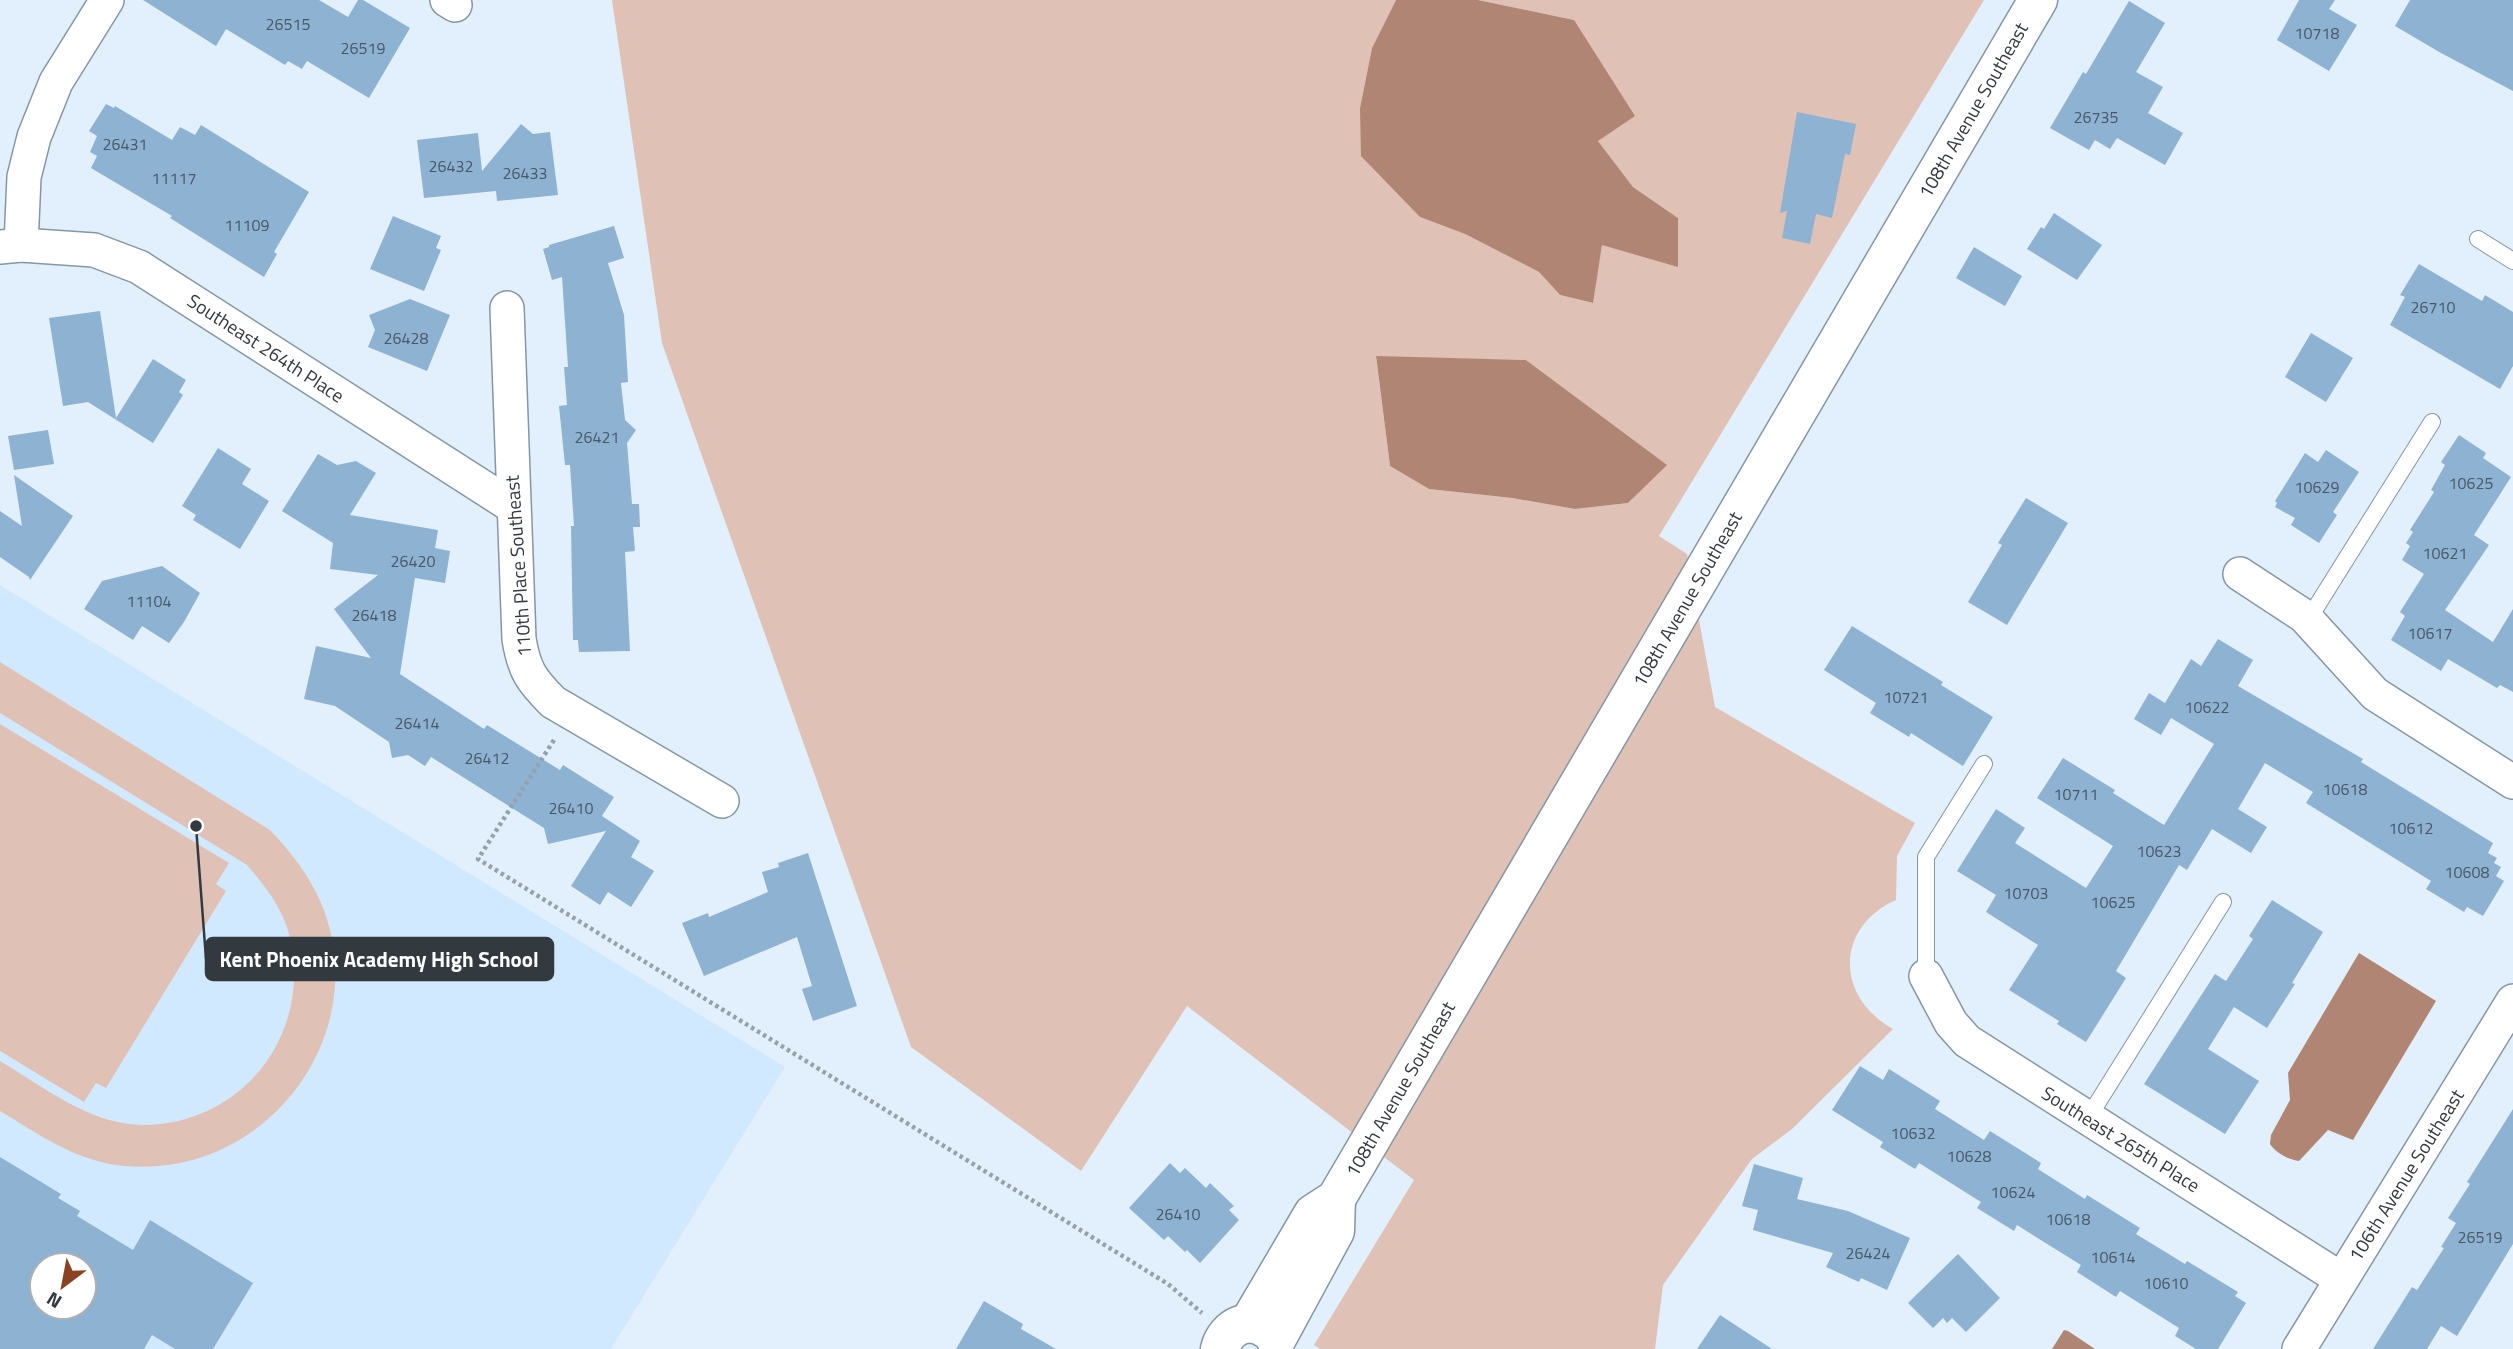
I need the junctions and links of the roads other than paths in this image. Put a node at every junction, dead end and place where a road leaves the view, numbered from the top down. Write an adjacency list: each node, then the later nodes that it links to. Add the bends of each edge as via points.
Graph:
1 (107, 0): 4 (street, via 56,82 34,137)
2 (2038, 0): 20 (street, 108th Avenue Southeast, via 1336,1199 1335,1231)
3 (2479, 240): 5 (lane)
4 (11, 246): 8 (street, Southeast 264th Place, via 94,250 139,267)
5 (2513, 261)
6 (507, 308): 8 (street, 110th Place Southeast)
7 (2432, 422): 10 (lane)
8 (512, 506): 13 (street, 110th Place Southeast, via 519,639 530,679 553,702)
9 (2240, 574): 10 (street)
10 (2308, 620): 12 (street, via 2375,694)
11 (1984, 764): 15 (lane, via 1926,857)
12 (2513, 782)
13 (722, 801)
14 (2223, 902): 17 (lane)
15 (1926, 976): 17 (street, Southeast 265th Place, via 1951,1023 1967,1041)
16 (2513, 1001): 18 (street, 106th Avenue Southeast)
17 (2088, 1118): 18 (street, Southeast 265th Place)
18 (2341, 1279): 21 (street, 106th Avenue Southeast)
19 (1213, 1333): 20 (street, 108th Avenue Southeast, via 1226,1334 1233,1328)
20 (1268, 1337)
21 (2299, 1349)

